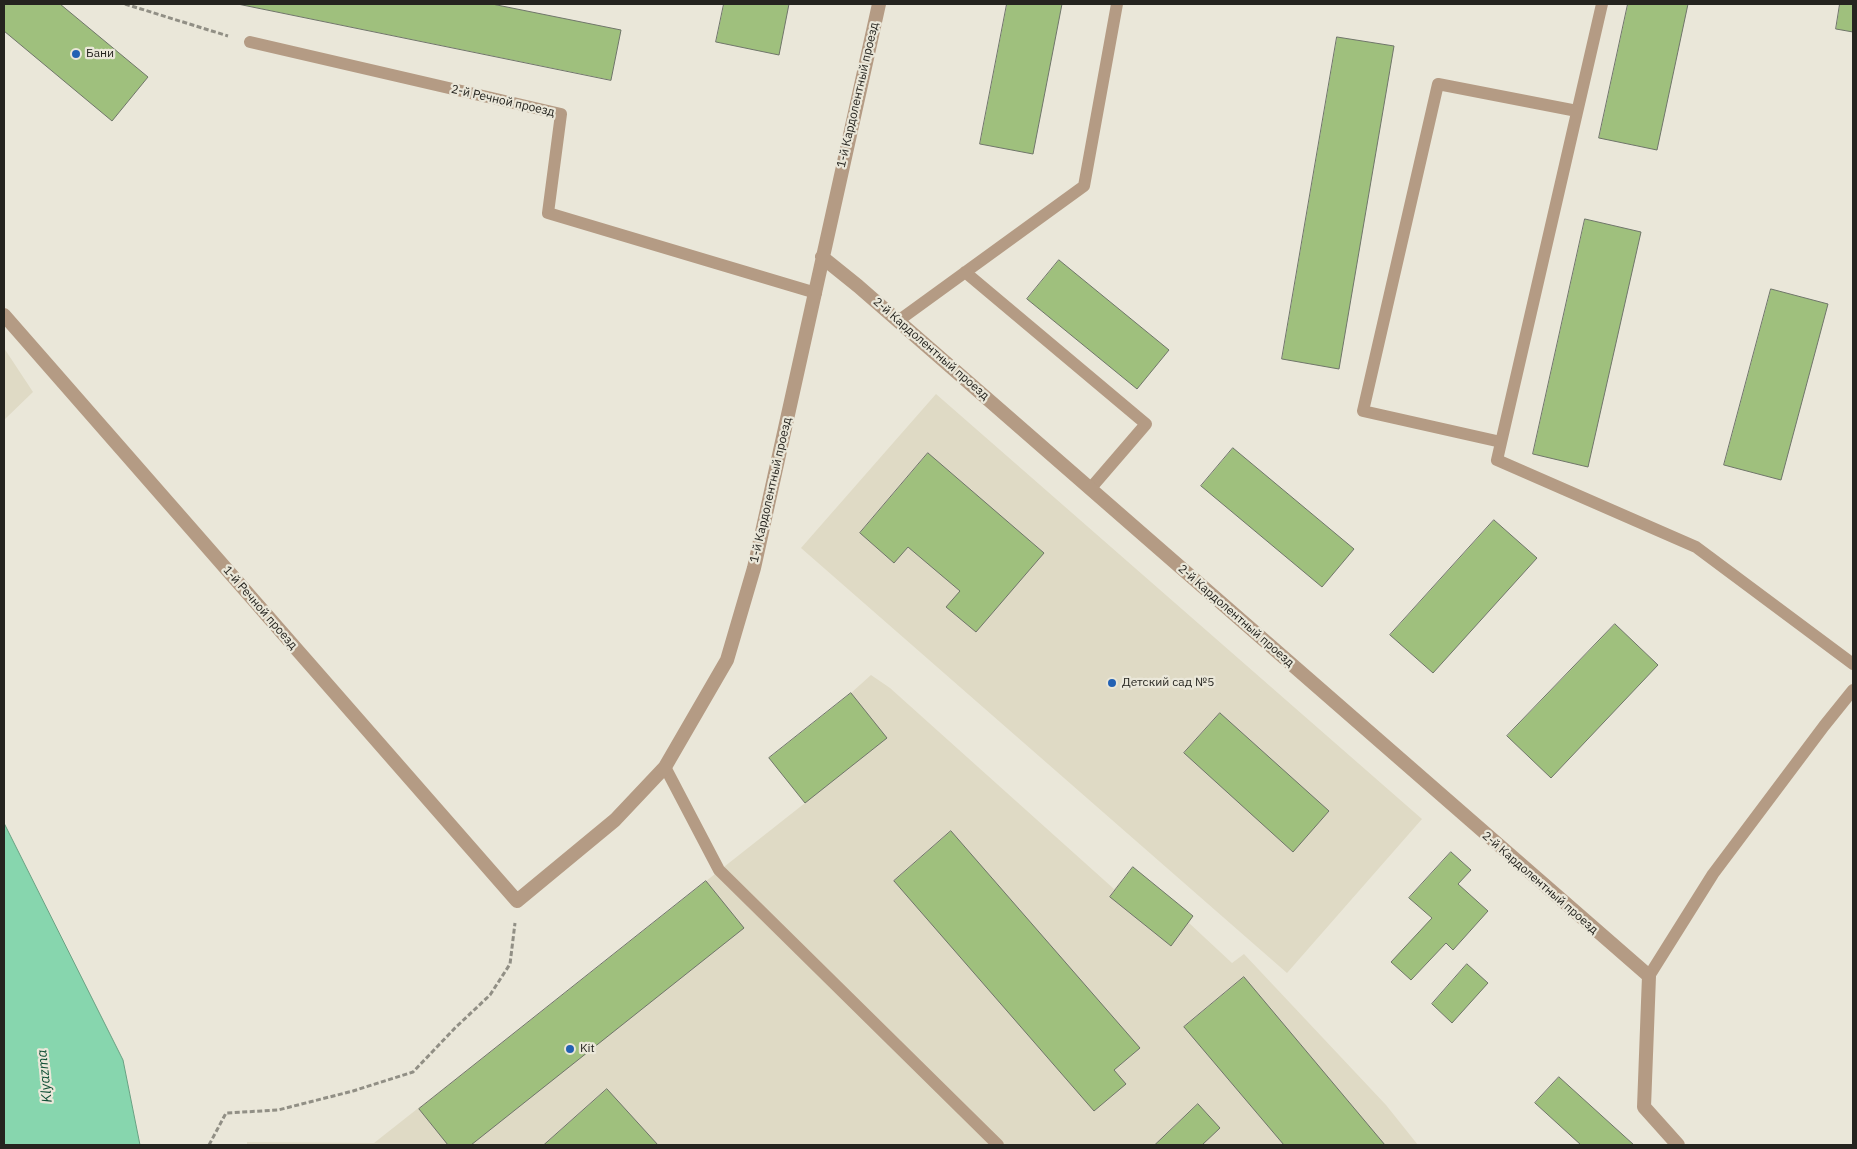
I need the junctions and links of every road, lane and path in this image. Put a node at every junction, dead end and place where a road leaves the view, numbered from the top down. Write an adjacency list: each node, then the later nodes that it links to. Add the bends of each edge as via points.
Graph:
1 (125, 4): 5 (path)
2 (879, 4): 7 (street, 1-й Кардолентный проезд)
3 (1117, 4): 8 (lane, via 1084,186)
4 (1602, 4): 6 (lane)
5 (250, 42): 9 (lane, 2-й Речной проезд, via 561,114 548,213)
6 (1578, 111): 12 (lane); 12 (lane, via 1438,84 1363,411)
7 (822, 257): 9 (street, 1-й Кардолентный проезд); 11 (street, 2-й Кардолентный проезд)
8 (965, 272): 11 (lane); 13 (lane, via 1146,424)
9 (816, 293): 16 (street, 1-й Кардолентный проезд, via 754,568 727,660)
10 (4, 315): 17 (street, 1-й Речной проезд)
11 (898, 321): 13 (street, 2-й Кардолентный проезд)
12 (1501, 442): 14 (lane, via 1497,460 1696,547)
13 (1090, 488): 18 (street, 2-й Кардолентный проезд)
14 (1853, 664)
15 (1853, 690): 18 (lane, via 1713,874)
16 (665, 767): 17 (street, 1-й Кардолентный проезд, via 615,820); 20 (lane, via 719,870)
17 (517, 901): 19 (path, via 510,964 490,995 413,1072 278,1110 226,1113)
18 (1649, 976): 21 (street, via 1644,1107)
19 (209, 1145)
20 (998, 1145)
21 (1678, 1145)

